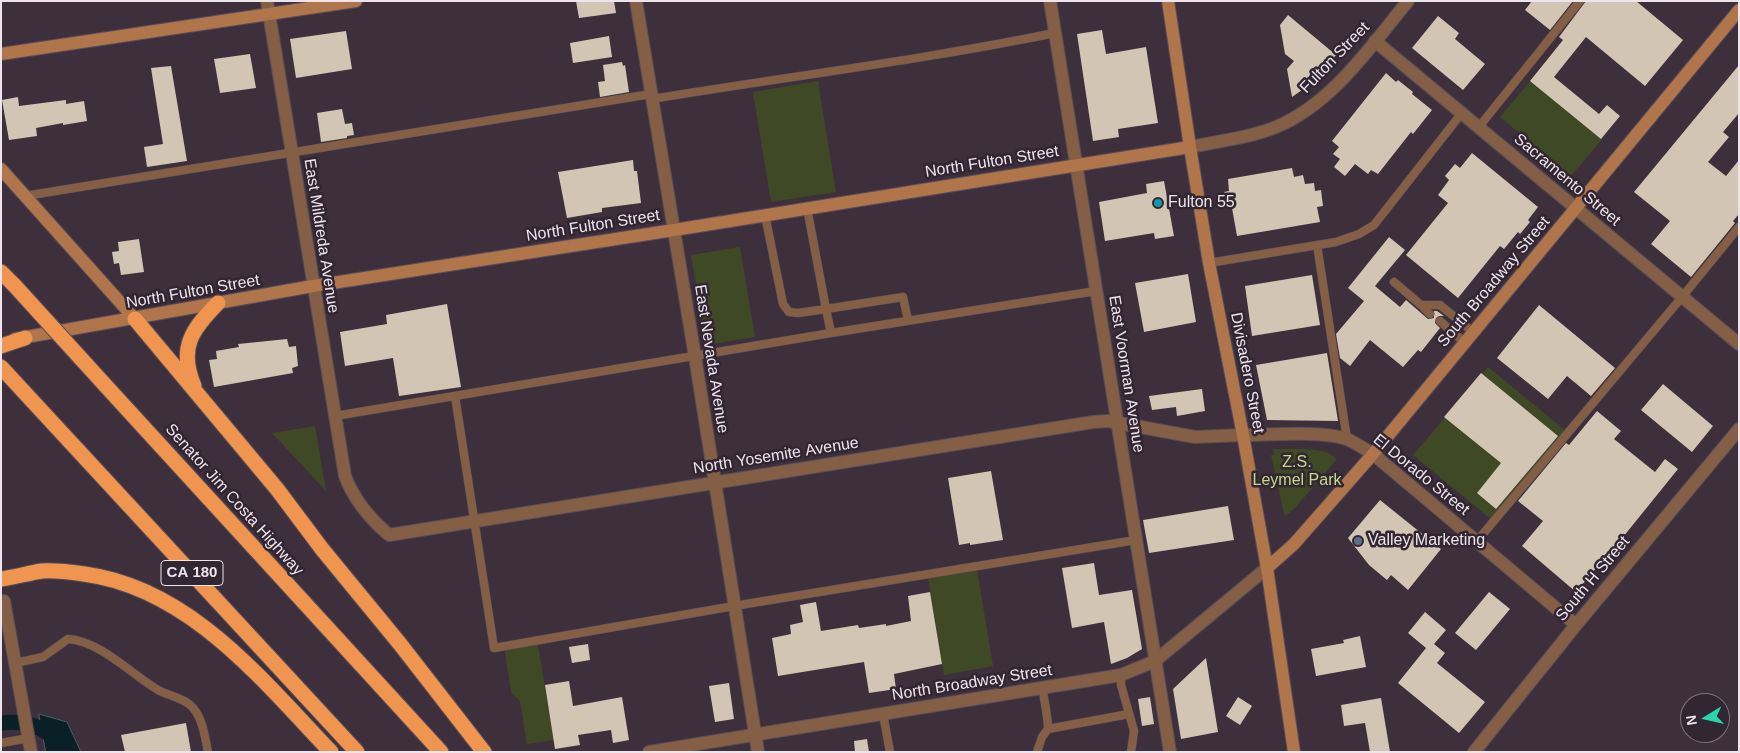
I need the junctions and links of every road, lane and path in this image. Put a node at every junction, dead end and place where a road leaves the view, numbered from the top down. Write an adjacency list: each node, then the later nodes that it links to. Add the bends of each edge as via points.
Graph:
1 (267, 1): 9 (street, East Mildreda Avenue)
2 (356, 1): 9 (main road)
3 (636, 1): 13 (street, East Nevada Avenue)
4 (1050, 1): 10 (street, East Voorman Avenue)
5 (1168, 1): 16 (main road, Divisadero Street)
6 (1408, 1): 11 (street, Fulton Street)
7 (1580, 1): 15 (lane)
8 (1739, 10): 22 (main road, South Broadway Street)
9 (269, 16): 12 (main road); 17 (street, East Mildreda Avenue)
10 (1055, 33): 13 (lane, via 938,55); 18 (street, East Voorman Avenue)
11 (1375, 42): 14 (street, Sacramento Street); 16 (street, Fulton Street, via 1332,89 1296,117 1264,131)
12 (1, 54)
13 (651, 97): 17 (lane); 25 (street, East Nevada Avenue)
14 (1461, 114): 15 (street, Sacramento Street); 26 (lane, via 1374,225 1352,237)
15 (1478, 128): 22 (street, Sacramento Street)
16 (1190, 147): 18 (main road, North Fulton Street); 27 (main road, Divisadero Street)
17 (291, 152): 20 (lane); 30 (street, East Mildreda Avenue)
18 (1077, 165): 21 (main road, North Fulton Street); 31 (street, East Voorman Avenue)
19 (1, 168): 20 (main road)
20 (25, 196): 37 (main road)
21 (807, 208): 23 (main road, North Fulton Street); 35 (lane)
22 (1576, 208): 32 (street, Sacramento Street); 40 (main road, South Broadway Street)
23 (765, 215): 25 (main road, North Fulton Street); 35 (lane, via 783,304 789,312 798,313)
24 (1739, 227): 32 (lane)
25 (674, 230): 30 (main road, North Fulton Street); 47 (street, East Nevada Avenue)
26 (1317, 245): 27 (lane); 55 (lane)
27 (1209, 263): 54 (main road, Divisadero Street)
28 (1, 272): 81 (highway, Senator Jim Costa Highway, bridge)
29 (1394, 282): 34 (lane)
30 (313, 286): 33 (main road, North Fulton Street); 51 (street, East Mildreda Avenue)
31 (1096, 291): 38 (lane); 52 (street, East Voorman Avenue)
32 (1682, 297): 45 (street, Sacramento Street); 61 (lane)
33 (218, 303): 37 (main road, North Fulton Street); 50 (highway, via 191,336 187,358)
34 (1422, 305): 36 (lane); 40 (lane, via 1440,305)
35 (826, 308): 38 (lane, via 903,297); 41 (lane)
36 (1430, 314)
37 (135, 319): 42 (main road, North Fulton Street); 50 (highway)
38 (908, 320): 41 (lane)
39 (1440, 321): 44 (lane)
40 (1473, 332): 44 (main road, South Broadway Street)
41 (831, 333): 47 (lane)
42 (25, 338): 43 (main road, North Fulton Street); 46 (highway)
43 (1, 341)
44 (1464, 342): 56 (main road, South Broadway Street)
45 (1739, 344)
46 (1, 346)
47 (695, 357): 49 (lane); 58 (street, East Nevada Avenue)
48 (1, 367): 77 (highway, CA 180)
49 (455, 396): 51 (lane); 59 (lane)
50 (200, 398): 82 (highway, via 277,489)
51 (334, 416): 57 (street, East Mildreda Avenue)
52 (1118, 423): 54 (street, North Yosemite Avenue, via 1195,437); 58 (street, North Yosemite Avenue, via 1093,422); 60 (street, East Voorman Avenue)
53 (1739, 429): 66 (street, South H Street)
54 (1243, 435): 55 (street, El Dorado Street, via 1318,435); 62 (main road, Divisadero Street)
55 (1347, 439): 56 (street, El Dorado Street)
56 (1373, 454): 61 (street, El Dorado Street); 62 (main road, South Broadway Street, via 1294,544)
57 (344, 476): 59 (street, North Yosemite Avenue, via 351,494 375,523 389,534)
58 (714, 483): 59 (street, North Yosemite Avenue); 65 (street, East Nevada Avenue)
59 (474, 522): 65 (lane, via 494,648)
60 (1136, 540): 65 (lane); 67 (street, East Voorman Avenue)
61 (1477, 541): 66 (street, El Dorado Street)
62 (1267, 568): 67 (street, North Broadway Street); 89 (main road, Divisadero Street)
63 (1, 579): 80 (highway, via 42,571 95,575 133,586 174,606 195,620 250,669)
64 (2, 602): 68 (street)
65 (734, 606): 74 (street, East Nevada Avenue)
66 (1576, 625): 90 (street, South H Street)
67 (1155, 661): 69 (street, North Broadway Street); 88 (street, East Voorman Avenue)
68 (15, 663): 75 (street); 79 (lane, via 43,657 68,639 84,642 192,707 204,733)
69 (1121, 675): 70 (street, North Broadway Street); 72 (lane)
70 (1043, 688): 71 (street, North Broadway Street); 73 (lane)
71 (883, 714): 74 (street, North Broadway Street); 85 (lane)
72 (1128, 714): 73 (lane); 87 (lane, via 1134,731)
73 (1048, 729): 86 (lane)
74 (755, 735): 83 (street, North Broadway Street); 84 (street, East Nevada Avenue)
75 (28, 737): 76 (lane); 78 (street)
76 (1, 743)
77 (356, 750)
78 (31, 752)
79 (208, 752)
80 (331, 752)
81 (441, 752)
82 (484, 752)
83 (649, 752)
84 (758, 752)
85 (890, 752)
86 (1038, 752)
87 (1131, 752)
88 (1170, 752)
89 (1294, 752)
90 (1474, 752)

